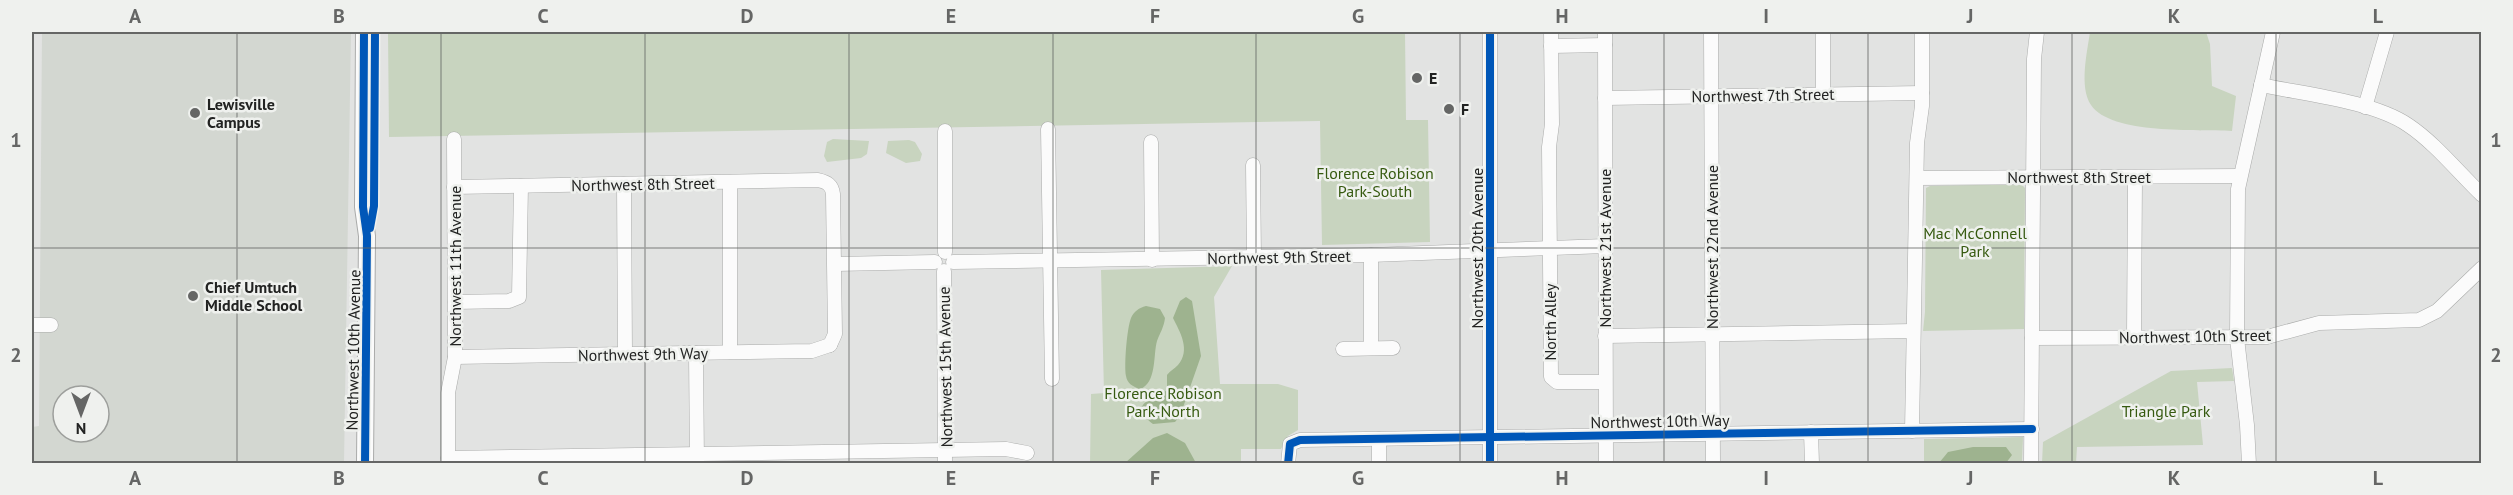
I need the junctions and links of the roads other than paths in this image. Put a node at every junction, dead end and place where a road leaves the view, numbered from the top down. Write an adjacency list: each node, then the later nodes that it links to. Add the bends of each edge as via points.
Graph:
1 (364, 32): 33 (main road, Northwest 10th Avenue, via 363,207)
2 (375, 32): 33 (main road, Northwest 10th Avenue, via 374,206)
3 (1490, 32): 36 (street, Northwest 20th Avenue)
4 (1551, 32): 12 (street)
5 (1711, 32): 16 (street, Northwest 22nd Avenue)
6 (1823, 32): 15 (street)
7 (1922, 32): 14 (street)
8 (2037, 32): 25 (street)
9 (2273, 32): 13 (street)
10 (2386, 32): 18 (street)
11 (1605, 38): 12 (street); 17 (street, Northwest 21st Avenue)
12 (1551, 46): 35 (street)
13 (2261, 85): 18 (street); 24 (street)
14 (1922, 93): 15 (street, Northwest 7th Street); 27 (street)
15 (1823, 94): 16 (street, Northwest 7th Street)
16 (1712, 96): 17 (street, Northwest 7th Street); 48 (street, Northwest 22nd Avenue)
17 (1605, 98): 34 (street, Northwest 21st Avenue)
18 (2365, 107): 32 (street, via 2408,125)
19 (1048, 129): 40 (street)
20 (945, 131): 41 (street, Northwest 15th Avenue)
21 (454, 139): 31 (street, Northwest 11th Avenue)
22 (1151, 142): 39 (street)
23 (1252, 165): 38 (street)
24 (2240, 176): 26 (street, Northwest 8th Street); 52 (street)
25 (2033, 177): 26 (street, Northwest 8th Street); 27 (street, Northwest 8th Street); 50 (street)
26 (2135, 177): 51 (street)
27 (1917, 178): 47 (street)
28 (730, 182): 29 (street, Northwest 8th Street); 42 (street, Northwest 8th Street, via 818,180 830,186); 56 (street)
29 (624, 184): 30 (street, Northwest 8th Street); 58 (street)
30 (521, 186): 31 (street, Northwest 8th Street); 44 (street, via 519,297 509,301)
31 (454, 187): 44 (street, Northwest 11th Avenue)
32 (2481, 195)
33 (367, 237): 73 (main road, Northwest 10th Avenue)
34 (1605, 246): 35 (street, Northwest 9th Street); 49 (street, Northwest 21st Avenue)
35 (1550, 247): 36 (street, Northwest 9th Street); 61 (street, North Alley, via 1551,377 1557,382)
36 (1490, 251): 37 (street, Northwest 9th Street); 67 (street, Northwest 20th Avenue)
37 (1371, 255): 38 (street, Northwest 9th Street); 53 (street)
38 (1254, 258): 39 (street, Northwest 9th Street)
39 (1152, 260): 40 (street, Northwest 9th Street)
40 (1051, 261): 41 (street, Northwest 9th Street); 60 (street)
41 (944, 262): 42 (street, Northwest 9th Street); 70 (street, Northwest 15th Avenue)
42 (835, 264): 56 (street, Northwest 9th Way, via 832,347 812,351)
43 (2481, 268): 52 (street, Northwest 10th Street, via 2426,318 2319,323 2276,335)
44 (455, 302): 59 (street, Northwest 11th Avenue)
45 (32, 326): 46 (street)
46 (51, 326)
47 (1913, 331): 48 (street); 63 (street)
48 (1712, 334): 49 (street); 65 (street, Northwest 22nd Avenue)
49 (1605, 336): 61 (street, Northwest 21st Avenue)
50 (2032, 338): 51 (street, Northwest 10th Street); 62 (street)
51 (2134, 338): 52 (street, Northwest 10th Street)
52 (2237, 338): 81 (street)
53 (1371, 348): 54 (street); 55 (street)
54 (1393, 348)
55 (1343, 349)
56 (730, 352): 57 (street, Northwest 9th Way)
57 (696, 353): 58 (street, Northwest 9th Way); 71 (street)
58 (625, 354): 59 (street, Northwest 9th Way)
59 (455, 357): 72 (street, Northwest 11th Avenue, via 449,388)
60 (1052, 379)
61 (1605, 382): 66 (street, Northwest 21st Avenue)
62 (2032, 429): 63 (street, Northwest 10th Way); 80 (street)
63 (1912, 431): 64 (street, Northwest 10th Way)
64 (1811, 432): 65 (street, Northwest 10th Way); 79 (street)
65 (1713, 434): 66 (street, Northwest 10th Way); 78 (street, Northwest 22nd Avenue)
66 (1605, 435): 67 (street, Northwest 10th Way); 77 (street, Northwest 21st Avenue)
67 (1490, 437): 68 (street, Northwest 10th Way); 76 (street, Northwest 20th Avenue)
68 (1378, 439): 74 (street, Northwest 10th Way, via 1300,440 1290,444); 75 (street)
69 (1027, 453): 70 (street, via 1006,449)
70 (946, 457): 71 (street)
71 (697, 459): 72 (street)
72 (448, 461)
73 (365, 464)
74 (1288, 464)
75 (1379, 464)
76 (1490, 464)
77 (1606, 464)
78 (1713, 464)
79 (1812, 464)
80 (2031, 464)
81 (2249, 464)

